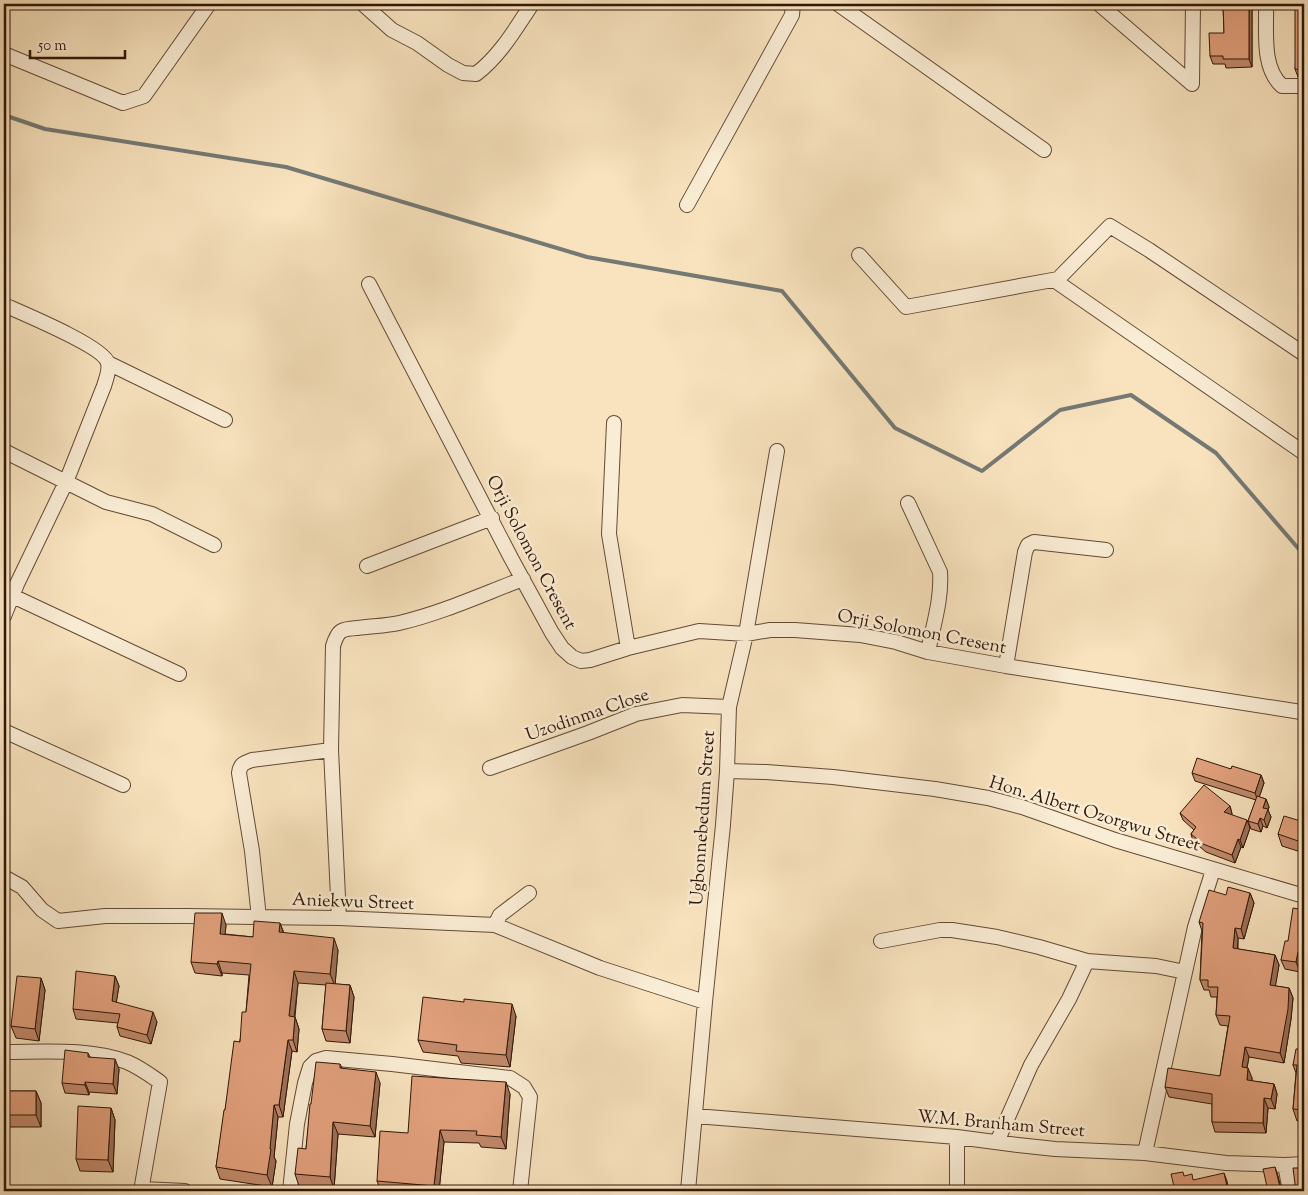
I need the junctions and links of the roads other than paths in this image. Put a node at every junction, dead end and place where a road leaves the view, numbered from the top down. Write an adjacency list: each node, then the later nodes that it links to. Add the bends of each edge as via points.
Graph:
1 (209, 4): 9 (street, via 144,96 123,103)
2 (363, 4): 3 (street, via 392,30 448,65 463,73 476,74 486,66)
3 (532, 4)
4 (793, 4): 12 (street, via 792,15)
5 (838, 4): 11 (street)
6 (1099, 4): 7 (street, via 1192,84)
7 (1193, 4)
8 (1266, 4): 10 (street, via 1270,69 1282,86)
9 (4, 54)
10 (1304, 86)
11 (1044, 150)
12 (687, 205)
13 (859, 255): 14 (street, via 906,307)
14 (1054, 280): 17 (street, via 1110,226); 23 (street)
15 (369, 284): 26 (street, Orji Solomon Cresent)
16 (4, 305): 18 (street, via 90,345)
17 (1304, 354)
18 (108, 363): 19 (street); 24 (street, via 104,386)
19 (225, 420)
20 (614, 422): 34 (street, via 609,534)
21 (4, 451): 24 (street)
22 (777, 451): 33 (street, Ugbonnebedum Street)
23 (1304, 453)
24 (66, 482): 27 (street, via 106,502 152,514); 31 (street)
25 (908, 503): 35 (street, via 940,572 938,604)
26 (492, 518): 29 (street); 30 (street, Orji Solomon Cresent)
27 (214, 545)
28 (1106, 550): 36 (street, via 1034,542 1028,545)
29 (368, 566)
30 (523, 579): 34 (street, Orji Solomon Cresent, via 552,633 572,657 590,660); 41 (street, via 399,623 339,631 333,646)
31 (8, 593): 32 (street); 37 (street)
32 (4, 616)
33 (746, 634): 34 (street, Orji Solomon Cresent, via 699,631); 35 (street, Orji Solomon Cresent, via 795,630 860,635); 38 (street, Ugbonnebedum Street)
34 (628, 648)
35 (928, 652): 36 (street, Orji Solomon Cresent)
36 (1006, 666): 39 (street, Orji Solomon Cresent)
37 (179, 674)
38 (729, 707): 42 (street, Uzodinma Close, via 682,705 636,714); 43 (street, Ugbonnebedum Street)
39 (1301, 712)
40 (4, 732): 44 (street)
41 (332, 750): 49 (street, via 252,760 239,768); 50 (street)
42 (490, 768)
43 (727, 772): 45 (street, Hon. Albert Ozorgwu Street, via 833,777 988,798); 55 (street, Ugbonnebedum Street)
44 (123, 785)
45 (1213, 870): 48 (street, Hon. Albert Ozorgwu Street); 54 (street)
46 (4, 877): 49 (street, Aniekwu Street, via 22,887 42,910 58,921 132,915)
47 (529, 893): 51 (street, via 500,915)
48 (1304, 896)
49 (259, 918): 50 (street, Aniekwu Street)
50 (339, 918): 51 (street, Aniekwu Street)
51 (495, 925): 55 (street, Aniekwu Street, via 600,968)
52 (881, 941): 53 (street, via 952,930 1039,946)
53 (1087, 961): 54 (street, via 1156,966); 59 (street, via 1070,999 1031,1065)
54 (1185, 972): 60 (street)
55 (705, 1002): 57 (street, Ugbonnebedum Street)
56 (4, 1052): 63 (street, via 69,1052 110,1058 128,1063 160,1082)
57 (695, 1116): 58 (street, W.M. Branham Street); 67 (street, Ugbonnebedum Street)
58 (957, 1137): 59 (street, W.M. Branham Street); 68 (street)
59 (996, 1142): 60 (street, W.M. Branham Street, via 1055,1149)
60 (1145, 1153): 62 (street, W.M. Branham Street, via 1226,1163)
61 (1304, 1164): 62 (street, W.M. Branham Street)
62 (1285, 1165): 69 (street)
63 (142, 1190): 64 (street)
64 (185, 1191)
65 (290, 1191): 66 (street, via 305,1083 310,1067 326,1058 510,1078 524,1087 530,1097)
66 (520, 1191)
67 (688, 1191)
68 (957, 1191)
69 (1290, 1191)

